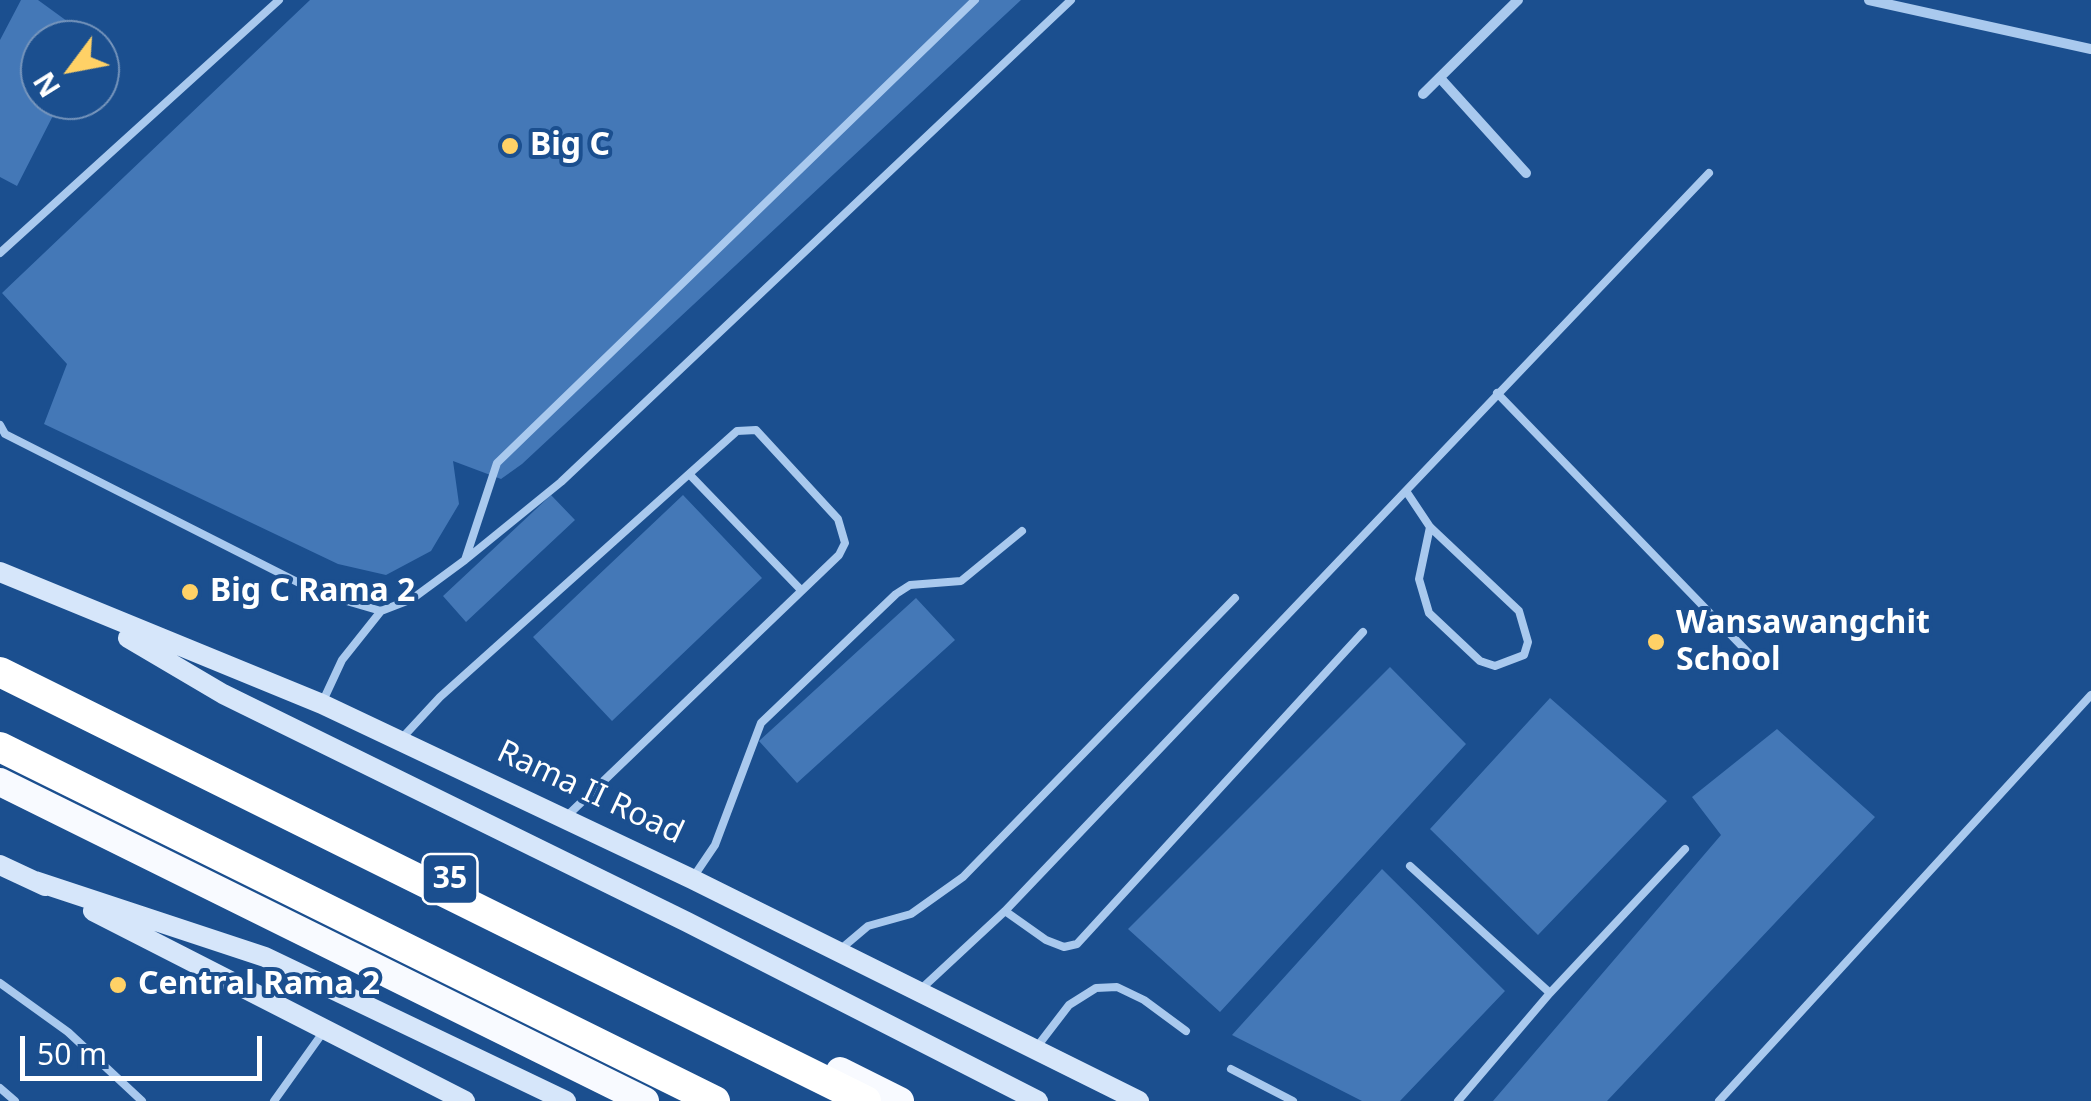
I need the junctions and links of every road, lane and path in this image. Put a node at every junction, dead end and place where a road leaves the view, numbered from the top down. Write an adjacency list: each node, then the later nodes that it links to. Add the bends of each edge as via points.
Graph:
1 (279, 0): 11 (lane)
2 (975, 0): 19 (lane, via 497,462)
3 (1071, 0): 19 (lane, via 561,482)
4 (1518, 0): 7 (street)
5 (1869, 0): 6 (street)
6 (2091, 49)
7 (1440, 78): 8 (street); 9 (street)
8 (1424, 94)
9 (1526, 173)
10 (1709, 173): 12 (lane)
11 (0, 253)
12 (1498, 393): 16 (lane); 27 (lane)
13 (3, 430): 14 (lane); 24 (lane, via 319,592)
14 (0, 444)
15 (690, 475): 21 (lane); 21 (lane, via 737,430 764,436 845,534 839,555); 31 (lane, via 440,697)
16 (1406, 491): 17 (lane); 40 (lane)
17 (1430, 527): 17 (lane, via 1519,611 1528,642 1524,655 1495,666 1480,661 1429,613 1420,579)
18 (1022, 531): 38 (lane, via 960,581 910,585 896,594 761,723 715,845)
19 (465, 560): 24 (lane, via 412,599)
20 (0, 572): 23 (main road, Rama II Road)
21 (801, 590): 34 (lane)
22 (1236, 598): 41 (lane, via 963,877 911,914 868,926)
23 (70, 604): 30 (main road, Rama II Road); 50 (main road, via 224,694)
24 (381, 611): 30 (lane, via 342,660)
25 (1363, 632): 40 (lane, via 1077,944 1046,940)
26 (0, 657): 59 (highway, 35)
27 (1762, 667)
28 (0, 672): 58 (highway)
29 (2091, 695): 63 (lane)
30 (322, 704): 31 (main road, Rama II Road)
31 (400, 741): 34 (main road, Rama II Road)
32 (0, 747): 57 (highway)
33 (0, 782): 56 (highway)
34 (562, 821): 38 (main road, Rama II Road)
35 (1685, 849): 44 (lane)
36 (0, 865): 39 (main road)
37 (1410, 866): 44 (lane)
38 (692, 879): 41 (main road, Rama II Road)
39 (35, 881): 46 (main road); 55 (main road, via 265,958)
40 (1005, 910): 43 (lane)
41 (839, 951): 43 (main road, Rama II Road)
42 (0, 982): 52 (lane, via 68,1032)
43 (917, 992): 47 (main road, Rama II Road)
44 (1550, 994): 62 (lane)
45 (1186, 1030): 47 (lane, via 1144,1000 1117,988 1096,988 1069,1006)
46 (324, 1031): 53 (lane); 54 (main road)
47 (1036, 1048): 60 (main road, Rama II Road)
48 (1231, 1069): 61 (lane)
49 (0, 1088): 51 (lane)
50 (1032, 1098)
51 (15, 1101)
52 (142, 1101)
53 (274, 1101)
54 (466, 1101)
55 (566, 1101)
56 (646, 1101)
57 (715, 1101)
58 (866, 1101)
59 (900, 1101)
60 (1139, 1101)
61 (1293, 1101)
62 (1458, 1101)
63 (1719, 1101)

